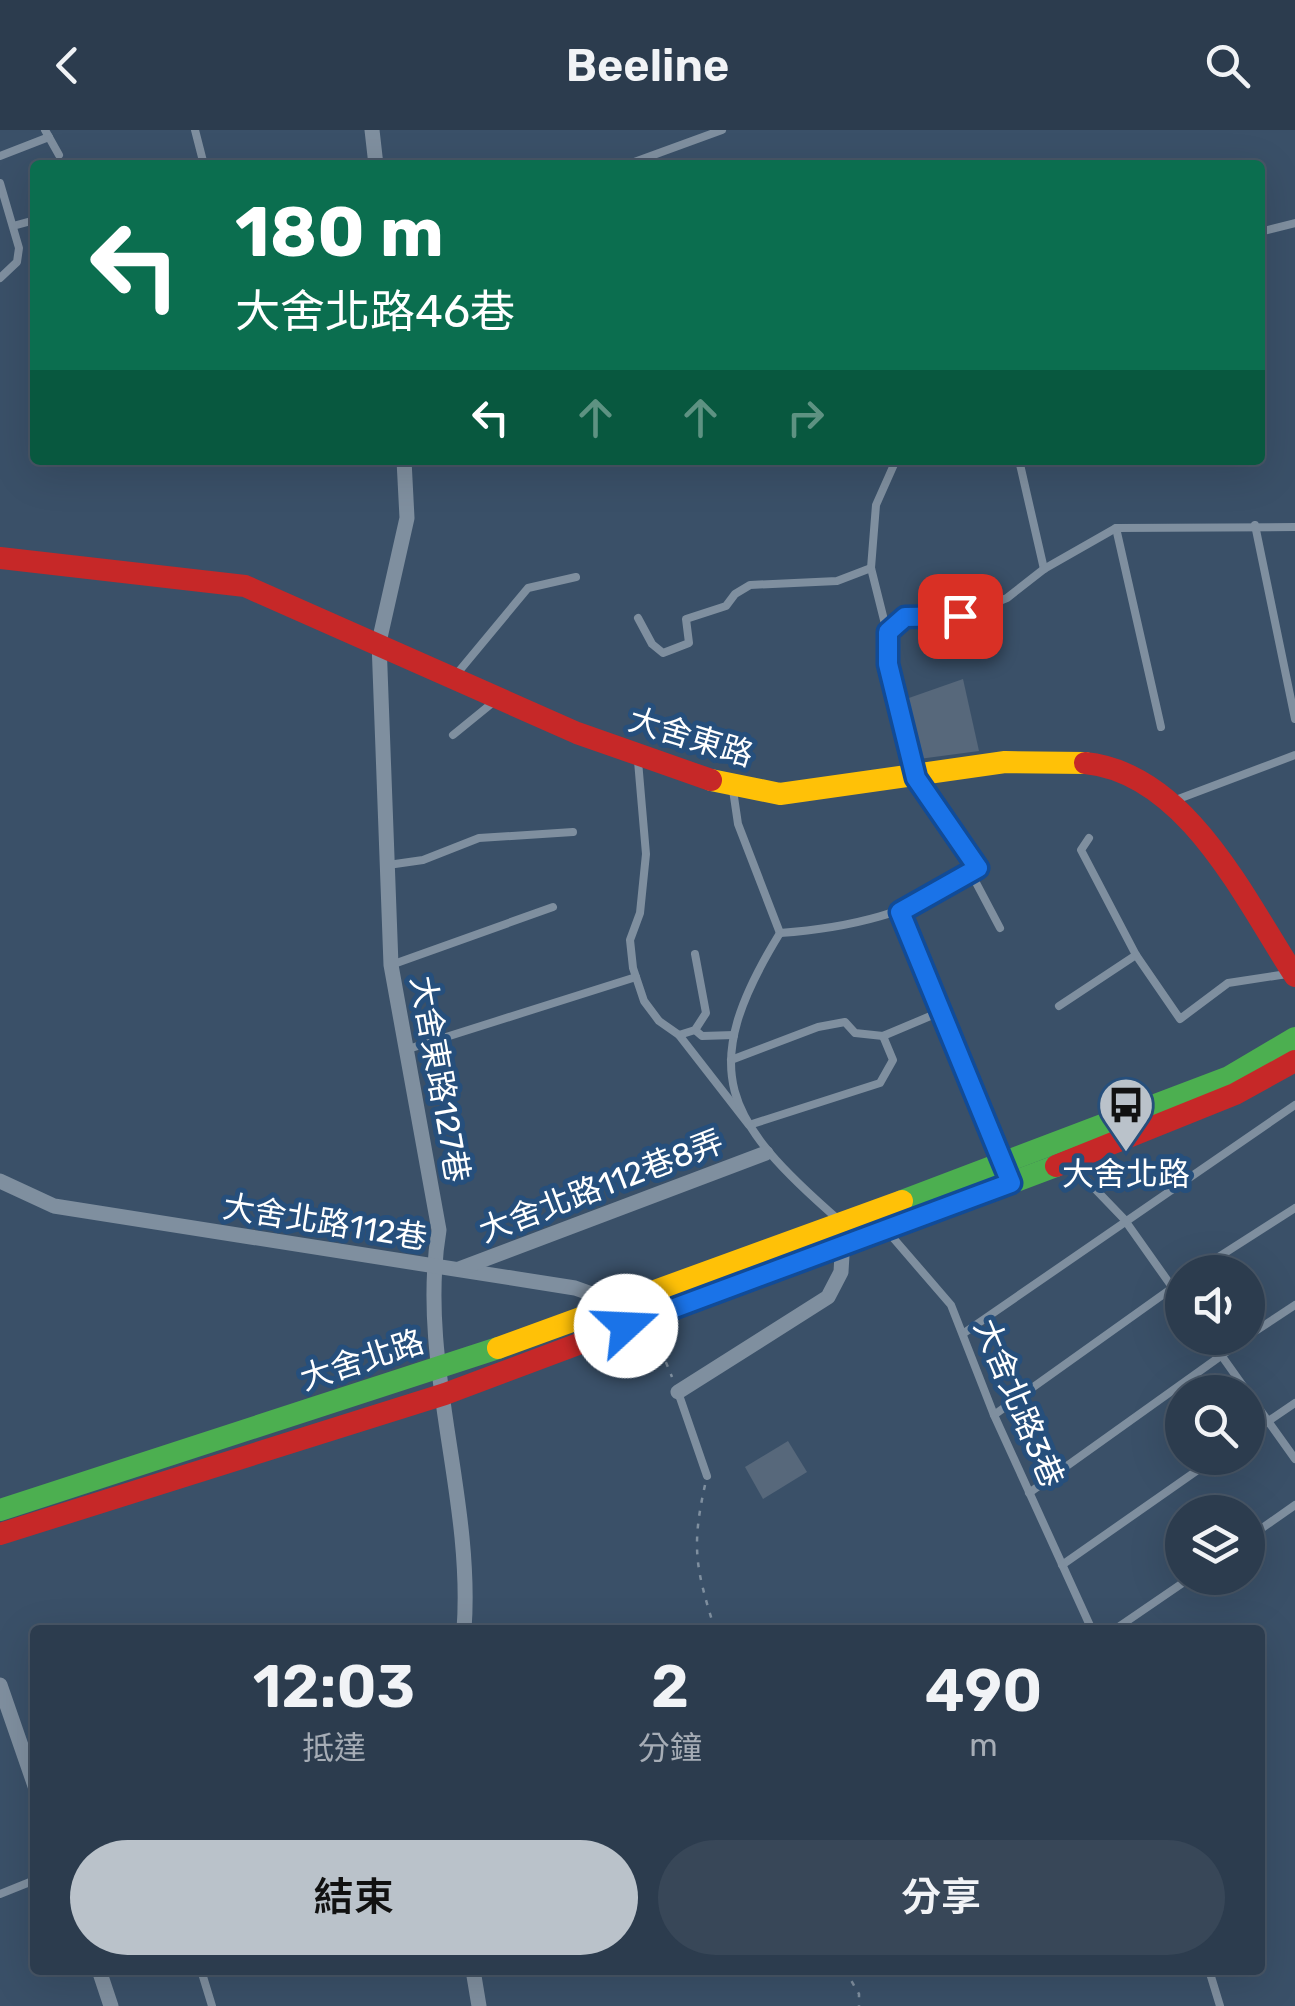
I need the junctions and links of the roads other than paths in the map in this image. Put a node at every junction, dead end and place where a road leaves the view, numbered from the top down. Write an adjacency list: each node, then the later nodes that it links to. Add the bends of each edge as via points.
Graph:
1 (195, 130): 7 (lane)
2 (372, 130): 8 (street)
3 (722, 130): 9 (lane)
4 (47, 133): 5 (lane); 6 (lane)
5 (59, 155)
6 (0, 156)
7 (203, 160)
8 (375, 160)
9 (640, 160)
10 (0, 183): 13 (lane)
11 (30, 221): 13 (lane)
12 (1295, 223): 14 (lane)
13 (13, 226): 15 (lane, via 18,262)
14 (1265, 231)
15 (0, 278)
16 (404, 465): 28 (street, 大舍東路127巷, via 407,518)
17 (894, 465): 23 (lane, via 876,506)
18 (1020, 465): 24 (lane)
19 (1254, 525): 20 (lane); 21 (lane); 31 (lane)
20 (1295, 527)
21 (1116, 528): 24 (lane); 32 (lane)
22 (0, 558): 28 (main road, 大舍東路, via 220,580)
23 (871, 568): 26 (lane, via 837,582 750,585 726,606 686,620 689,643 663,653); 27 (lane)
24 (1044, 569): 27 (lane, via 1006,598 960,616 905,617)
25 (576, 577): 29 (lane, via 528,588)
26 (638, 618)
27 (888, 632): 36 (lane, via 888,664)
28 (379, 642): 29 (main road, 大舍東路); 41 (street, 大舍東路127巷)
29 (456, 676): 30 (main road, 大舍東路)
30 (500, 698): 33 (lane); 35 (main road, 大舍東路)
31 (1295, 719)
32 (1161, 727)
33 (453, 735)
34 (1295, 755): 38 (lane)
35 (638, 756): 37 (main road, 大舍東路); 51 (lane, via 646,854 640,914 630,940)
36 (916, 778): 37 (main road, 大舍東路, via 780,794); 38 (main road, 大舍東路, via 1061,760 1104,768); 42 (lane, via 978,868)
37 (733, 788): 46 (lane, via 734,812)
38 (1173, 801): 50 (main road, 大舍東路, via 1206,839)
39 (573, 832): 41 (lane, via 479,838 423,860)
40 (1089, 838): 48 (lane, via 1081,850)
41 (388, 865): 49 (street, 大舍東路127巷)
42 (972, 874): 44 (lane); 45 (lane)
43 (553, 907): 49 (lane, 大舍東路127巷)
44 (900, 912): 46 (lane); 53 (lane)
45 (1000, 928)
46 (780, 933): 56 (lane, via 750,980)
47 (695, 954): 54 (lane, via 706,1013)
48 (1136, 955): 50 (lane, via 1180,1019 1228,983); 52 (lane)
49 (391, 964): 59 (street, 大舍東路127巷)
50 (1294, 975)
51 (636, 977): 55 (lane, via 644,1001); 59 (lane)
52 (1059, 1006)
53 (940, 1012): 57 (lane); 66 (lane)
54 (696, 1030): 55 (lane); 56 (lane)
55 (678, 1034): 63 (lane)
56 (734, 1036): 60 (lane)
57 (883, 1036): 60 (lane, via 854,1033 845,1022); 63 (lane, via 893,1060 880,1083)
58 (1295, 1038): 65 (main road, 大舍北路, via 1228,1077)
59 (405, 1050): 74 (street, 大舍東路127巷, via 439,1230)
60 (730, 1060): 63 (lane, via 733,1087)
61 (1295, 1061): 65 (main road, 大舍北路, via 1235,1094)
62 (1295, 1104): 69 (lane)
63 (750, 1125): 64 (lane)
64 (766, 1153): 71 (lane); 75 (street, 大舍北路112巷8弄)
65 (1064, 1153): 66 (main road, 大舍北路); 69 (lane)
66 (1008, 1174): 70 (main road, 大舍北路)
67 (0, 1181): 74 (street, 大舍北路112巷, via 54,1206)
68 (1295, 1208): 73 (lane)
69 (1124, 1219): 76 (lane); 81 (lane)
70 (882, 1221): 71 (main road, 大舍北路); 72 (main road, 大舍北路); 81 (lane, 大舍北路3巷, via 932,1280)
71 (843, 1224): 72 (street); 79 (main road, 大舍北路)
72 (843, 1248): 79 (main road, 大舍北路); 85 (street, via 842,1272 828,1297)
73 (1222, 1255)
74 (433, 1267): 75 (street, 大舍北路112巷); 84 (street, 大舍東路127巷)
75 (456, 1270): 79 (street, 大舍北路112巷, via 576,1288)
76 (1165, 1277)
77 (1165, 1292): 87 (lane)
78 (1295, 1305): 80 (lane)
79 (632, 1316): 84 (main road, 大舍北路)
80 (1265, 1325)
81 (964, 1334): 87 (lane, 大舍北路3巷)
82 (1219, 1355): 93 (lane)
83 (1221, 1355): 88 (lane)
84 (443, 1382): 95 (main road, 大舍北路); 97 (main road, 大舍北路); 100 (street, 大舍東路127巷)
85 (678, 1392): 92 (lane)
86 (1295, 1403): 88 (lane)
87 (994, 1414): 93 (lane, 大舍北路3巷)
88 (1268, 1420): 89 (lane); 90 (lane)
89 (1265, 1422)
90 (1295, 1458)
91 (1191, 1475): 98 (lane)
92 (707, 1476)
93 (1030, 1493): 98 (lane, 大舍北路3巷)
94 (1295, 1505): 96 (lane)
95 (0, 1510)
96 (1265, 1526)
97 (0, 1534)
98 (1062, 1565): 101 (lane, 大舍北路3巷)
99 (1165, 1595): 102 (lane)
100 (464, 1625)
101 (1090, 1625)
102 (1121, 1625)
103 (0, 1685): 104 (street)
104 (30, 1772)
105 (30, 1882): 106 (lane)
106 (0, 1894)
107 (101, 1975): 111 (street)
108 (203, 1975): 112 (lane)
109 (473, 1975): 113 (street)
110 (1211, 1975): 114 (lane)
111 (112, 2006)
112 (212, 2006)
113 (479, 2006)
114 (1220, 2006)

